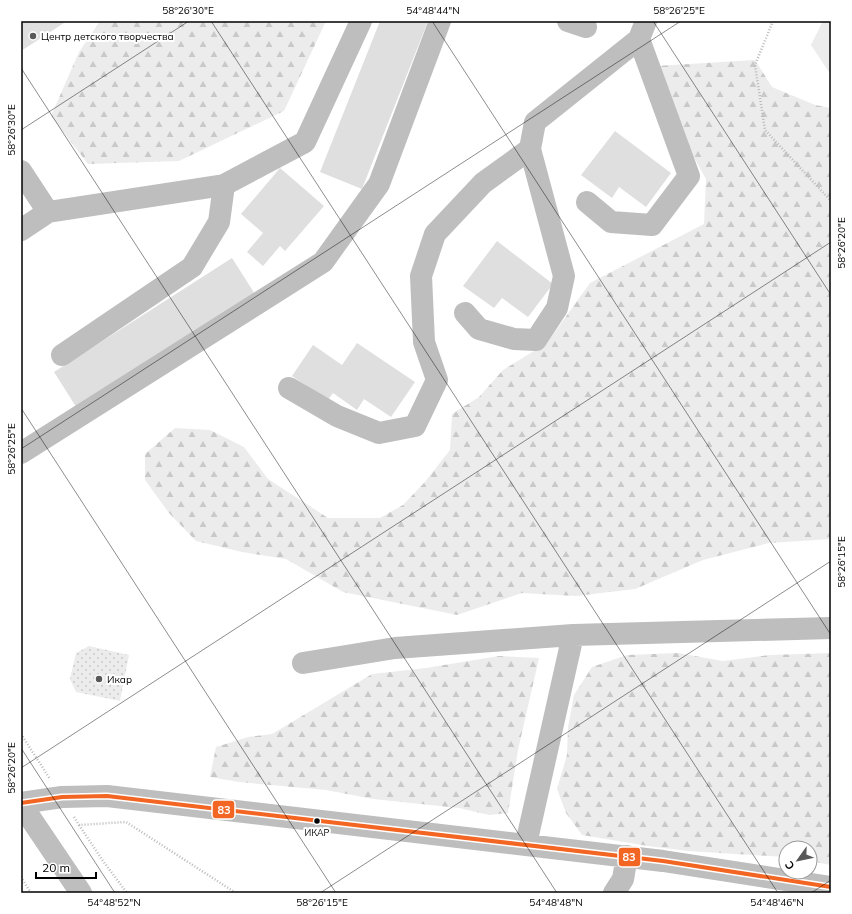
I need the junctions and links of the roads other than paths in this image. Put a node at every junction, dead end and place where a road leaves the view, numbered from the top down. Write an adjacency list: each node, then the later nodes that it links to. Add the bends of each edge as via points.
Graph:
1 (361, 21): 6 (street, via 305,142)
2 (440, 21): 13 (street, via 379,184 323,262)
3 (643, 30): 4 (street, via 535,122); 7 (street, via 689,176 652,225 611,222)
4 (530, 149): 10 (street, via 564,276 557,308 536,340 514,339 479,328); 12 (street, via 483,183 435,234 421,276 424,342 437,380 415,426 379,433 337,416)
5 (22, 174): 8 (street)
6 (224, 185): 8 (street); 11 (street, via 219,222 192,267)
7 (587, 202)
8 (48, 212): 9 (street)
9 (21, 230)
10 (465, 313)
11 (62, 355)
12 (290, 388)
13 (21, 453)
14 (831, 628): 15 (street)
15 (573, 635): 16 (street, via 395,648); 18 (street)
16 (303, 663)
17 (21, 804): 18 (street, via 62,797 108,796); 23 (street)
18 (526, 844): 19 (street)
19 (627, 856): 21 (street); 22 (street, via 624,879)
20 (831, 887): 21 (street)
21 (808, 888)
22 (617, 891)
23 (82, 893)

